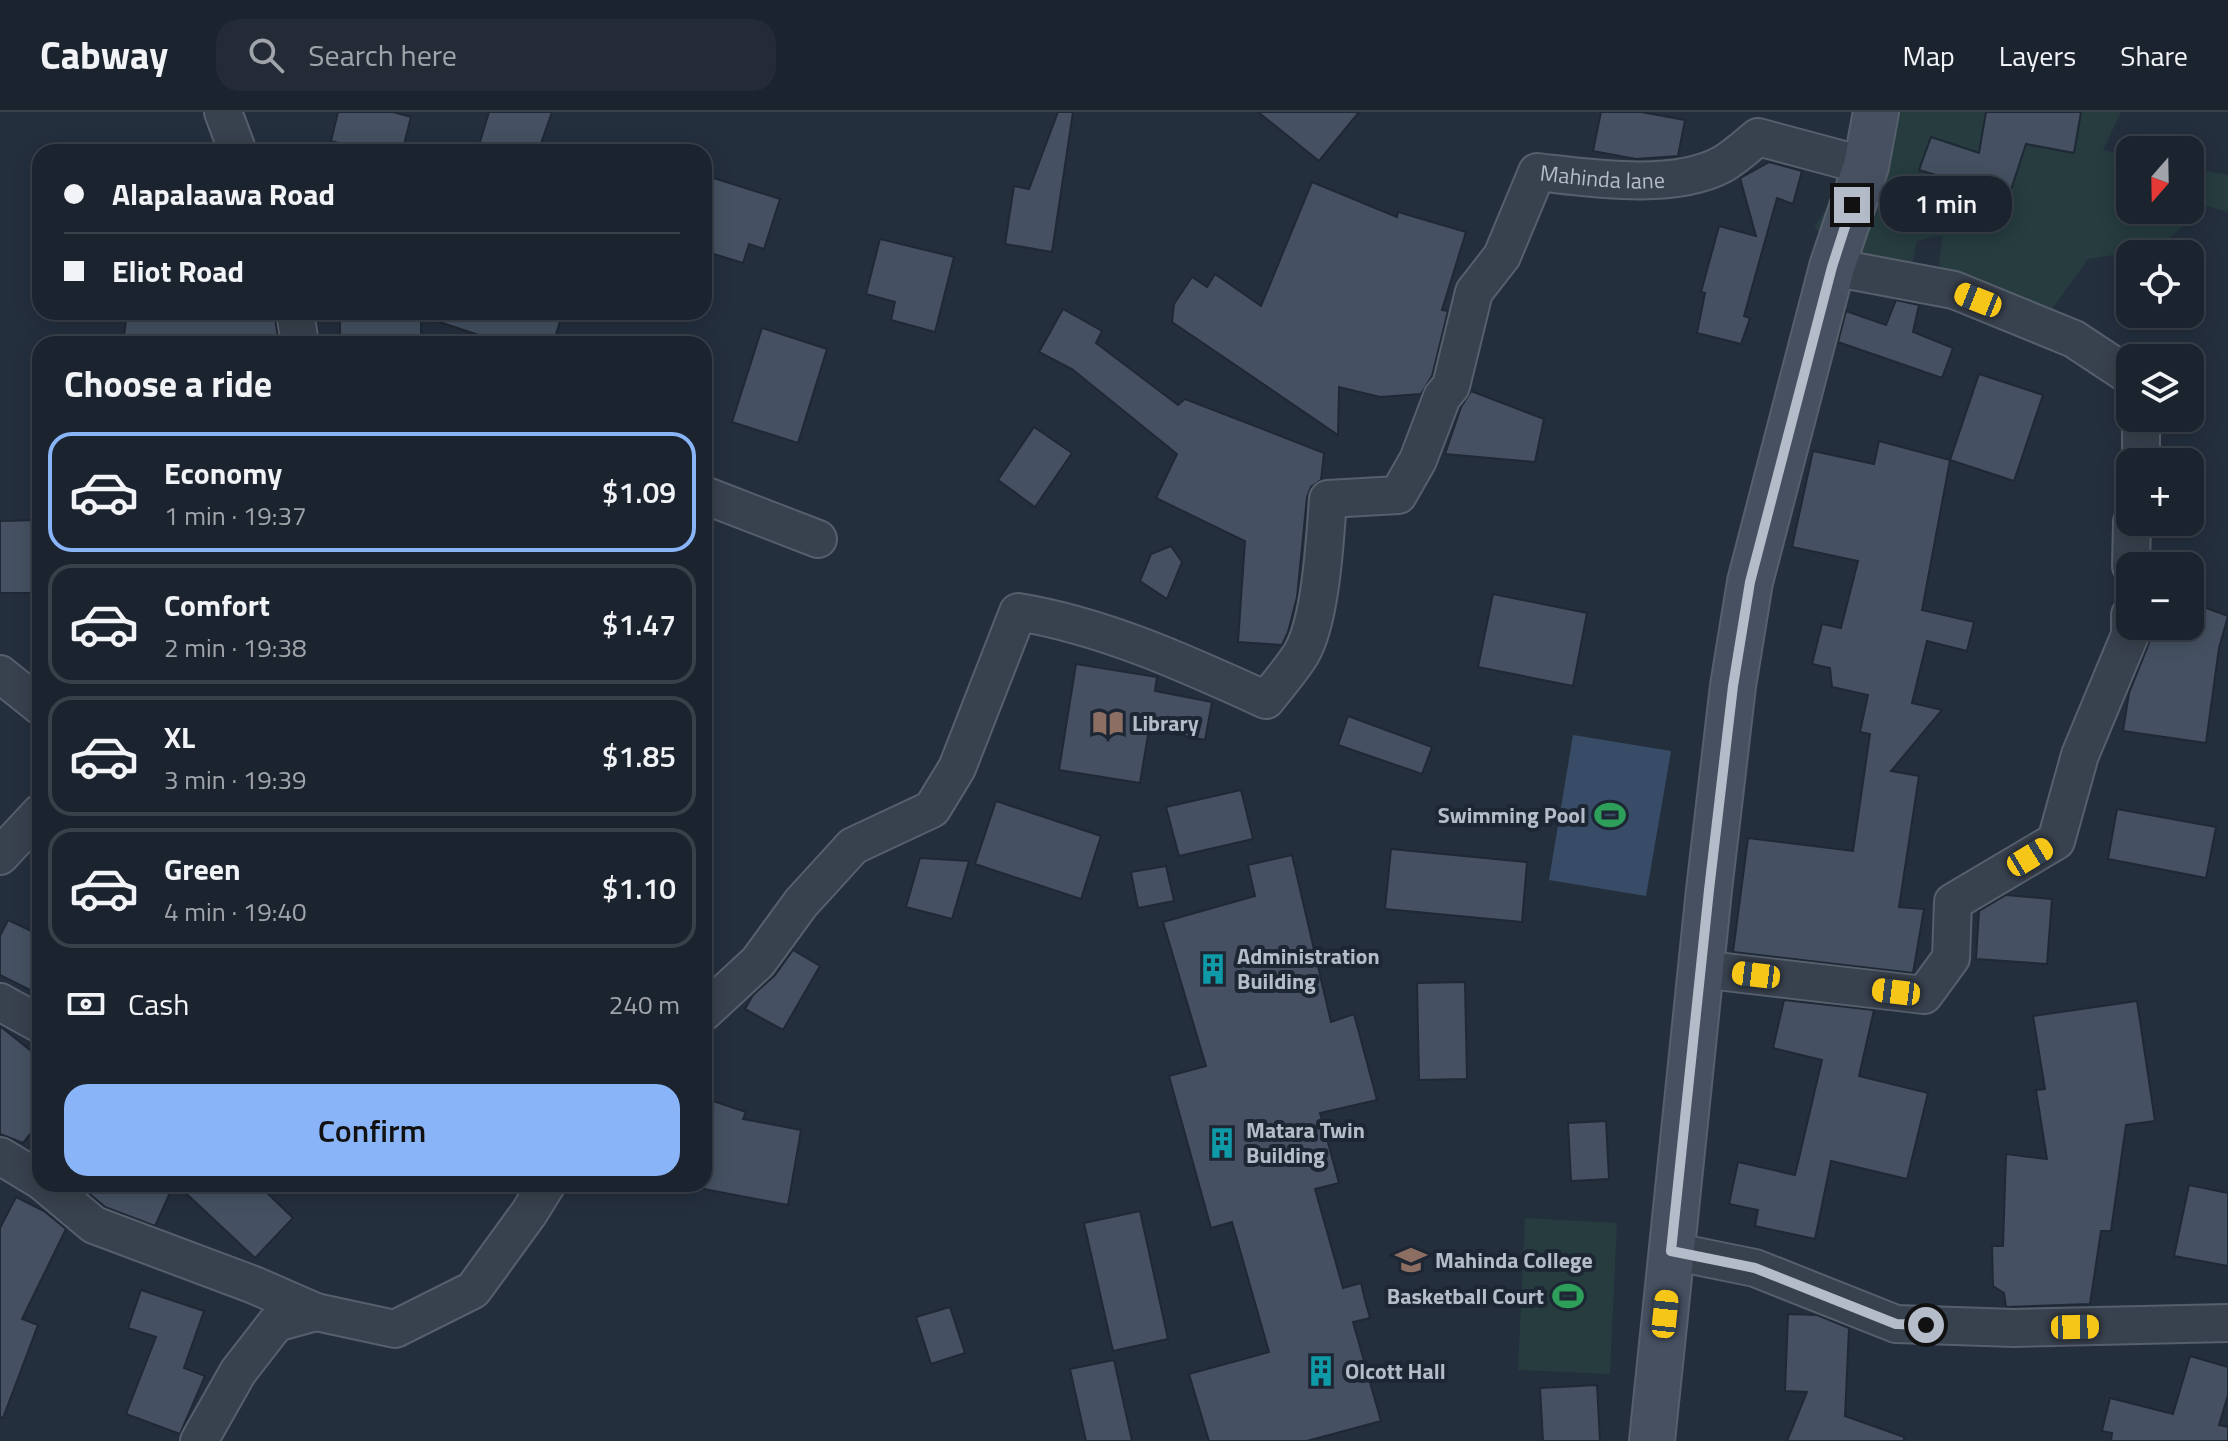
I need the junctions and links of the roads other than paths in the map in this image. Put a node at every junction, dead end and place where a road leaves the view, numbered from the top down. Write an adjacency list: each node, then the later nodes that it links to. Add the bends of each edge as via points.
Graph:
1 (223, 112): 3 (street)
2 (1876, 112): 4 (street)
3 (235, 144)
4 (1866, 166): 5 (street); 16 (street, Mahinda lane, via 1758,137 1722,164 1684,176 1636,179 1537,172 1502,256 1474,292 1451,386 1398,495 1328,499 1312,627 1302,653 1266,700 1176,660 1052,617 1018,612 957,768 932,809 853,846 801,903 758,962)
5 (1832, 267): 6 (street, via 1954,290 2074,339); 14 (street, via 1750,582)
6 (2116, 367)
7 (712, 498): 8 (street)
8 (818, 539)
9 (2128, 640): 14 (street, via 2080,755 2056,841 1953,902 1951,958 1924,995)
10 (0, 674): 11 (street)
11 (32, 700)
12 (32, 822): 13 (street)
13 (0, 856)
14 (1700, 969): 22 (street)
15 (0, 1002): 17 (street)
16 (712, 1005)
17 (32, 1020)
18 (0, 1156): 19 (street)
19 (32, 1176)
20 (54, 1192): 23 (street, via 94,1225)
21 (542, 1192): 23 (street, via 473,1290 395,1329)
22 (1671, 1251): 24 (street, via 1755,1268 1896,1324 2014,1328); 26 (street)
23 (316, 1312): 25 (street, via 276,1323 238,1372)
24 (2228, 1323)
25 (199, 1441)
26 (1652, 1441)

